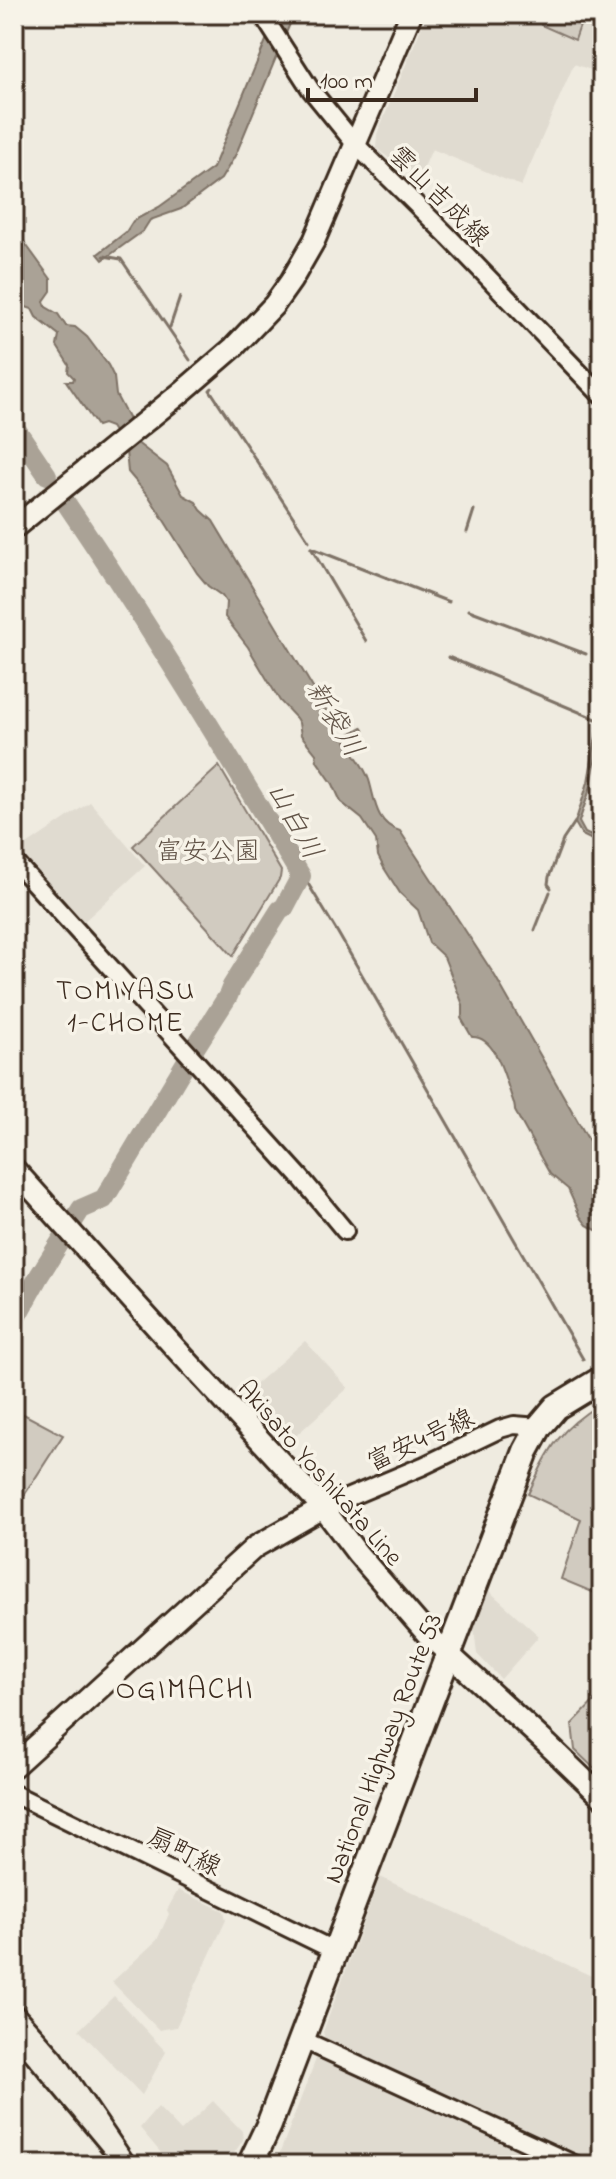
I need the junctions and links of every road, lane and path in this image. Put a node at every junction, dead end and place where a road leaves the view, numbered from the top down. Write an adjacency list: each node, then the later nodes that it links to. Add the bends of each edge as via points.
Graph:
1 (411, 14): 3 (main road)
2 (265, 19): 3 (street, 雲山吉成線)
3 (355, 144): 4 (street, 雲山吉成線); 5 (main road, via 314,241 274,305 177,396)
4 (602, 396)
5 (14, 528)
6 (14, 861): 8 (street)
7 (14, 1169): 11 (main road, Akisato Yoshikata Line)
8 (345, 1231)
9 (602, 1379): 10 (highway, National Highway Route 53, via 556,1407)
10 (539, 1427): 11 (street, 富安4号線, via 500,1429); 12 (highway, National Highway Route 53)
11 (323, 1508): 12 (main road, Akisato Yoshikata Line); 13 (main road, via 244,1557)
12 (449, 1654): 15 (main road, Akisato Yoshikata Line); 16 (highway, National Highway Route 53)
13 (14, 1766)
14 (14, 1794): 16 (street, 扇町線)
15 (602, 1797)
16 (335, 1951): 17 (highway, National Highway Route 53)
17 (301, 2039): 18 (highway, National Highway Route 53); 19 (street)
18 (250, 2165)
19 (576, 2165)

